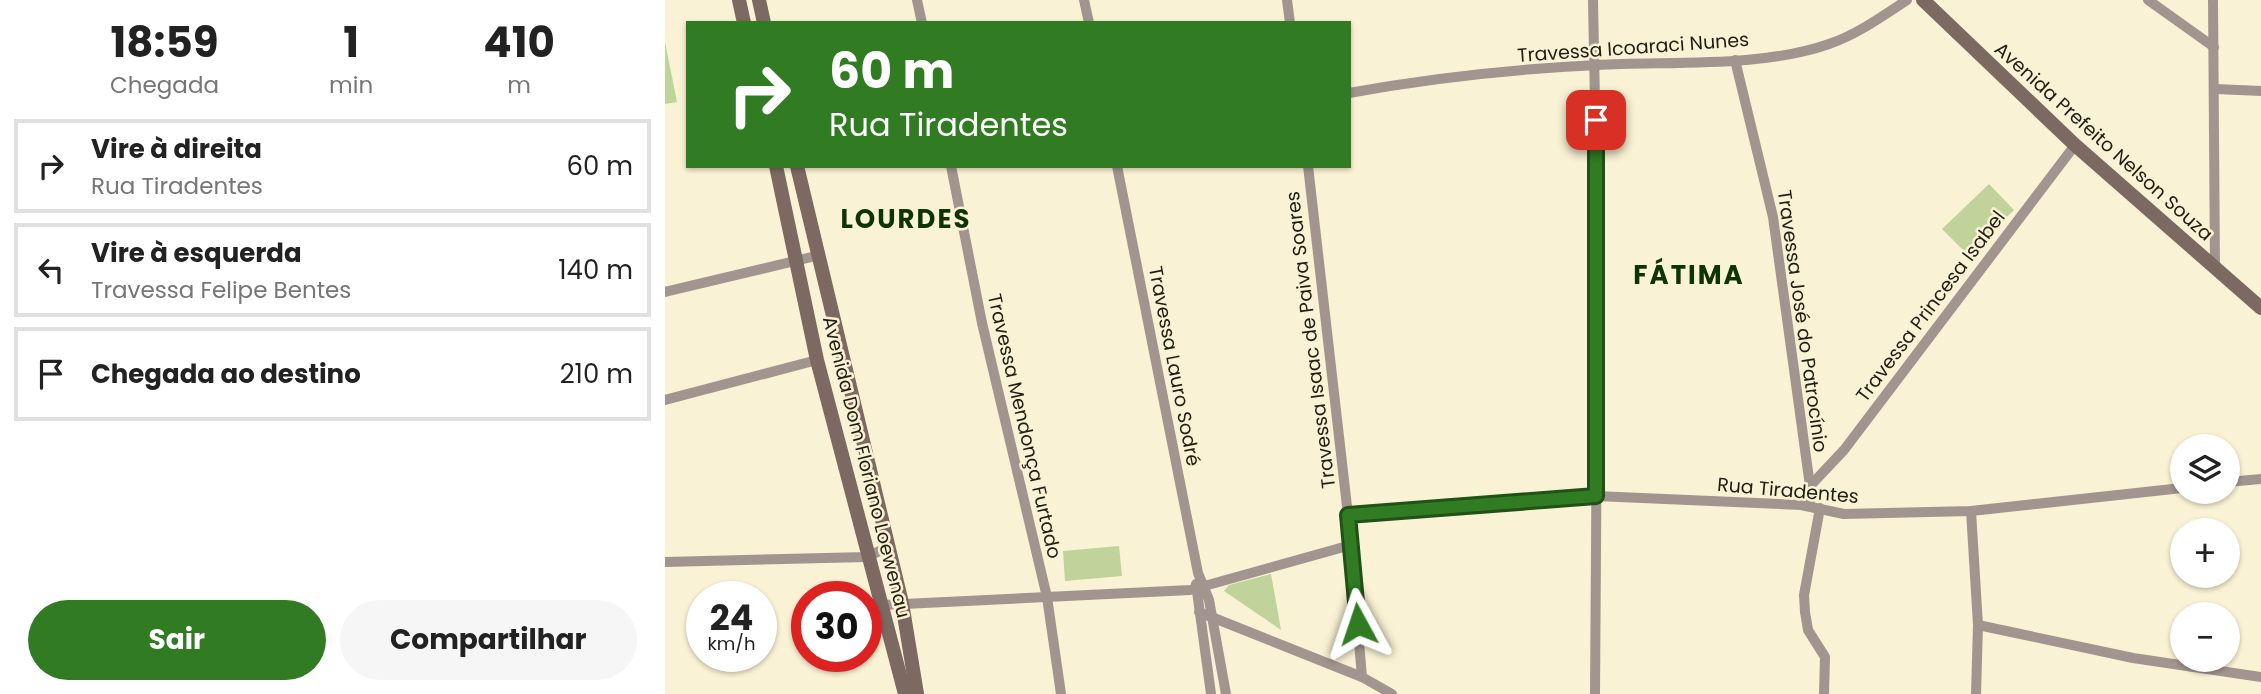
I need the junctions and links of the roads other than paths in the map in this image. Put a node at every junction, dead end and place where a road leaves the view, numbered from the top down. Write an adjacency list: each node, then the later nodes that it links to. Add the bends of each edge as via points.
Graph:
1 (739, 0): 11 (street)
2 (758, 0): 12 (street)
3 (917, 0): 13 (street)
4 (1084, 0): 14 (street)
5 (1287, 0): 15 (street)
6 (1593, 0): 18 (street)
7 (1907, 0): 17 (street, Travessa Icoaraci Nunes, via 1830,44)
8 (1923, 0): 22 (street, Avenida Prefeito Nelson Souza)
9 (2148, 0): 16 (street)
10 (2213, 0): 16 (street)
11 (744, 21)
12 (763, 21)
13 (922, 21)
14 (1089, 21)
15 (1290, 21)
16 (2214, 47): 19 (street)
17 (1735, 60): 18 (street, Travessa Icoaraci Nunes); 37 (street, Travessa José do Patrocínio, via 1773,217)
18 (1595, 65): 21 (street, Travessa Icoaraci Nunes); 39 (street)
19 (2216, 89): 20 (street); 30 (street)
20 (2261, 91)
21 (1351, 93)
22 (2075, 145): 30 (street, Avenida Prefeito Nelson Souza); 37 (street, Travessa Princesa Isabel, via 1844,450)
23 (776, 168): 29 (street, Avenida Dom Floriano Loewenau)
24 (798, 168): 28 (street, Avenida Dom Floriano Loewenau)
25 (951, 168): 48 (street, Travessa Mendonça Furtado, via 982,323)
26 (1117, 168): 47 (street, Travessa Lauro Sodré)
27 (1308, 168): 42 (street, Travessa Isaac de Paiva Soares)
28 (820, 255): 29 (street); 44 (street, Avenida Dom Floriano Loewenau)
29 (798, 263): 31 (street); 33 (street, Avenida Dom Floriano Loewenau)
30 (2215, 269): 32 (street, Avenida Prefeito Nelson Souza)
31 (665, 292)
32 (2261, 308)
33 (817, 360): 34 (street); 45 (street, Avenida Dom Floriano Loewenau)
34 (665, 400)
35 (2261, 479): 36 (street)
36 (2240, 481)
37 (1810, 486): 40 (street, Travessa José do Patrocínio)
38 (2170, 489): 41 (street, Rua Tiradentes)
39 (1596, 496): 40 (street, Rua Tiradentes); 42 (street, Rua Tiradentes); 62 (street)
40 (1815, 507): 41 (street, Rua Tiradentes, via 1844,514); 63 (street, Travessa José do Patrocínio, via 1804,596 1808,630 1825,657)
41 (1971, 512): 53 (street)
42 (1348, 515): 43 (street, Travessa Isaac de Paiva Soares)
43 (1351, 545): 47 (street); 54 (street, Travessa Isaac de Paiva Soares)
44 (888, 547): 45 (street); 49 (street, Avenida Dom Floriano Loewenau)
45 (867, 557): 46 (street); 50 (street, Avenida Dom Floriano Loewenau)
46 (665, 562)
47 (1200, 588): 48 (street); 51 (street, Travessa Lauro Sodré); 52 (street, via 1209,600)
48 (1047, 597): 49 (street); 58 (street, Travessa Mendonça Furtado)
49 (902, 603): 50 (street); 57 (street, Avenida Dom Floriano Loewenau)
50 (883, 604): 56 (street, Avenida Dom Floriano Loewenau)
51 (1199, 612): 52 (street); 59 (street, Travessa Lauro Sodré)
52 (1212, 617): 54 (street); 60 (street)
53 (1978, 625): 55 (street, via 2133,658); 64 (street)
54 (1362, 677): 61 (street)
55 (2261, 677)
56 (905, 694)
57 (918, 694)
58 (1061, 694)
59 (1211, 694)
60 (1226, 694)
61 (1392, 694)
62 (1595, 694)
63 (1824, 694)
64 (1976, 694)

